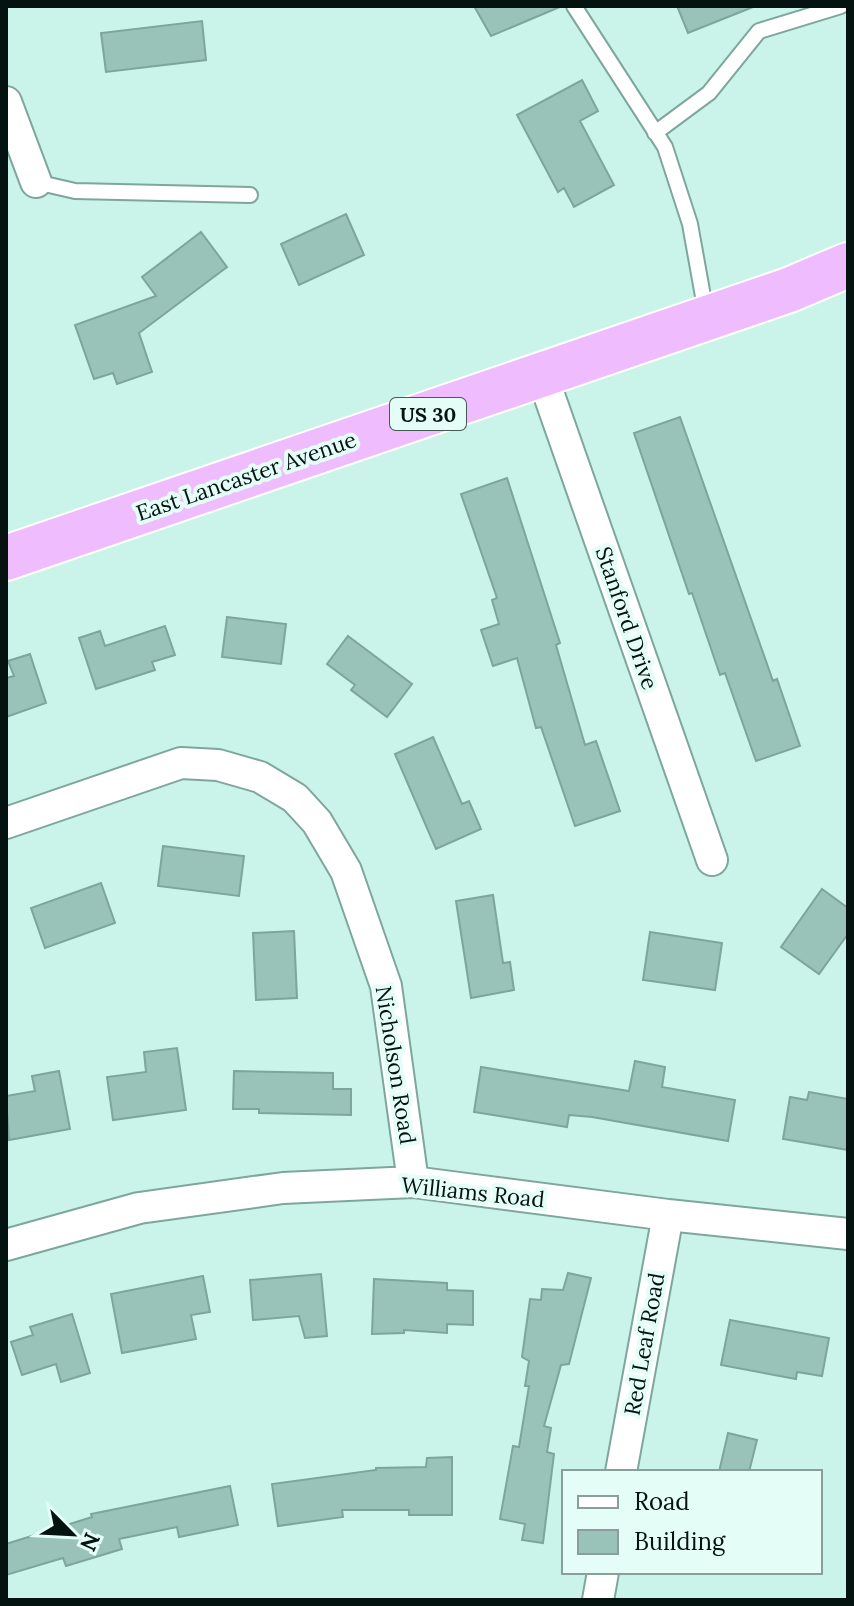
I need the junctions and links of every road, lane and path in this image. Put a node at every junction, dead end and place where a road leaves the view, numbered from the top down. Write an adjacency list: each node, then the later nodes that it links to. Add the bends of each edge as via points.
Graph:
1 (574, 6): 4 (lane)
2 (841, 6): 4 (lane, via 759,31 709,93)
3 (6, 102): 5 (street)
4 (655, 133): 8 (lane, via 665,147 690,224)
5 (36, 182): 6 (lane, via 75,191)
6 (250, 195)
7 (848, 265): 8 (highway, East Lancaster Avenue / US 30)
8 (707, 318): 9 (highway, East Lancaster Avenue / US 30)
9 (542, 375): 10 (highway, East Lancaster Avenue / US 30); 12 (street, Stanford Drive)
10 (6, 558)
11 (6, 823): 13 (street, Nicholson Road, via 181,763 218,765 260,777 295,798 317,822 346,871 386,986)
12 (712, 860)
13 (413, 1182): 14 (street, Williams Road); 16 (street, Williams Road, via 283,1188 139,1208)
14 (668, 1215): 15 (street, Williams Road); 17 (street, Red Leaf Road)
15 (848, 1234)
16 (6, 1245)
17 (621, 1470)
18 (603, 1574): 19 (street)
19 (598, 1600)

